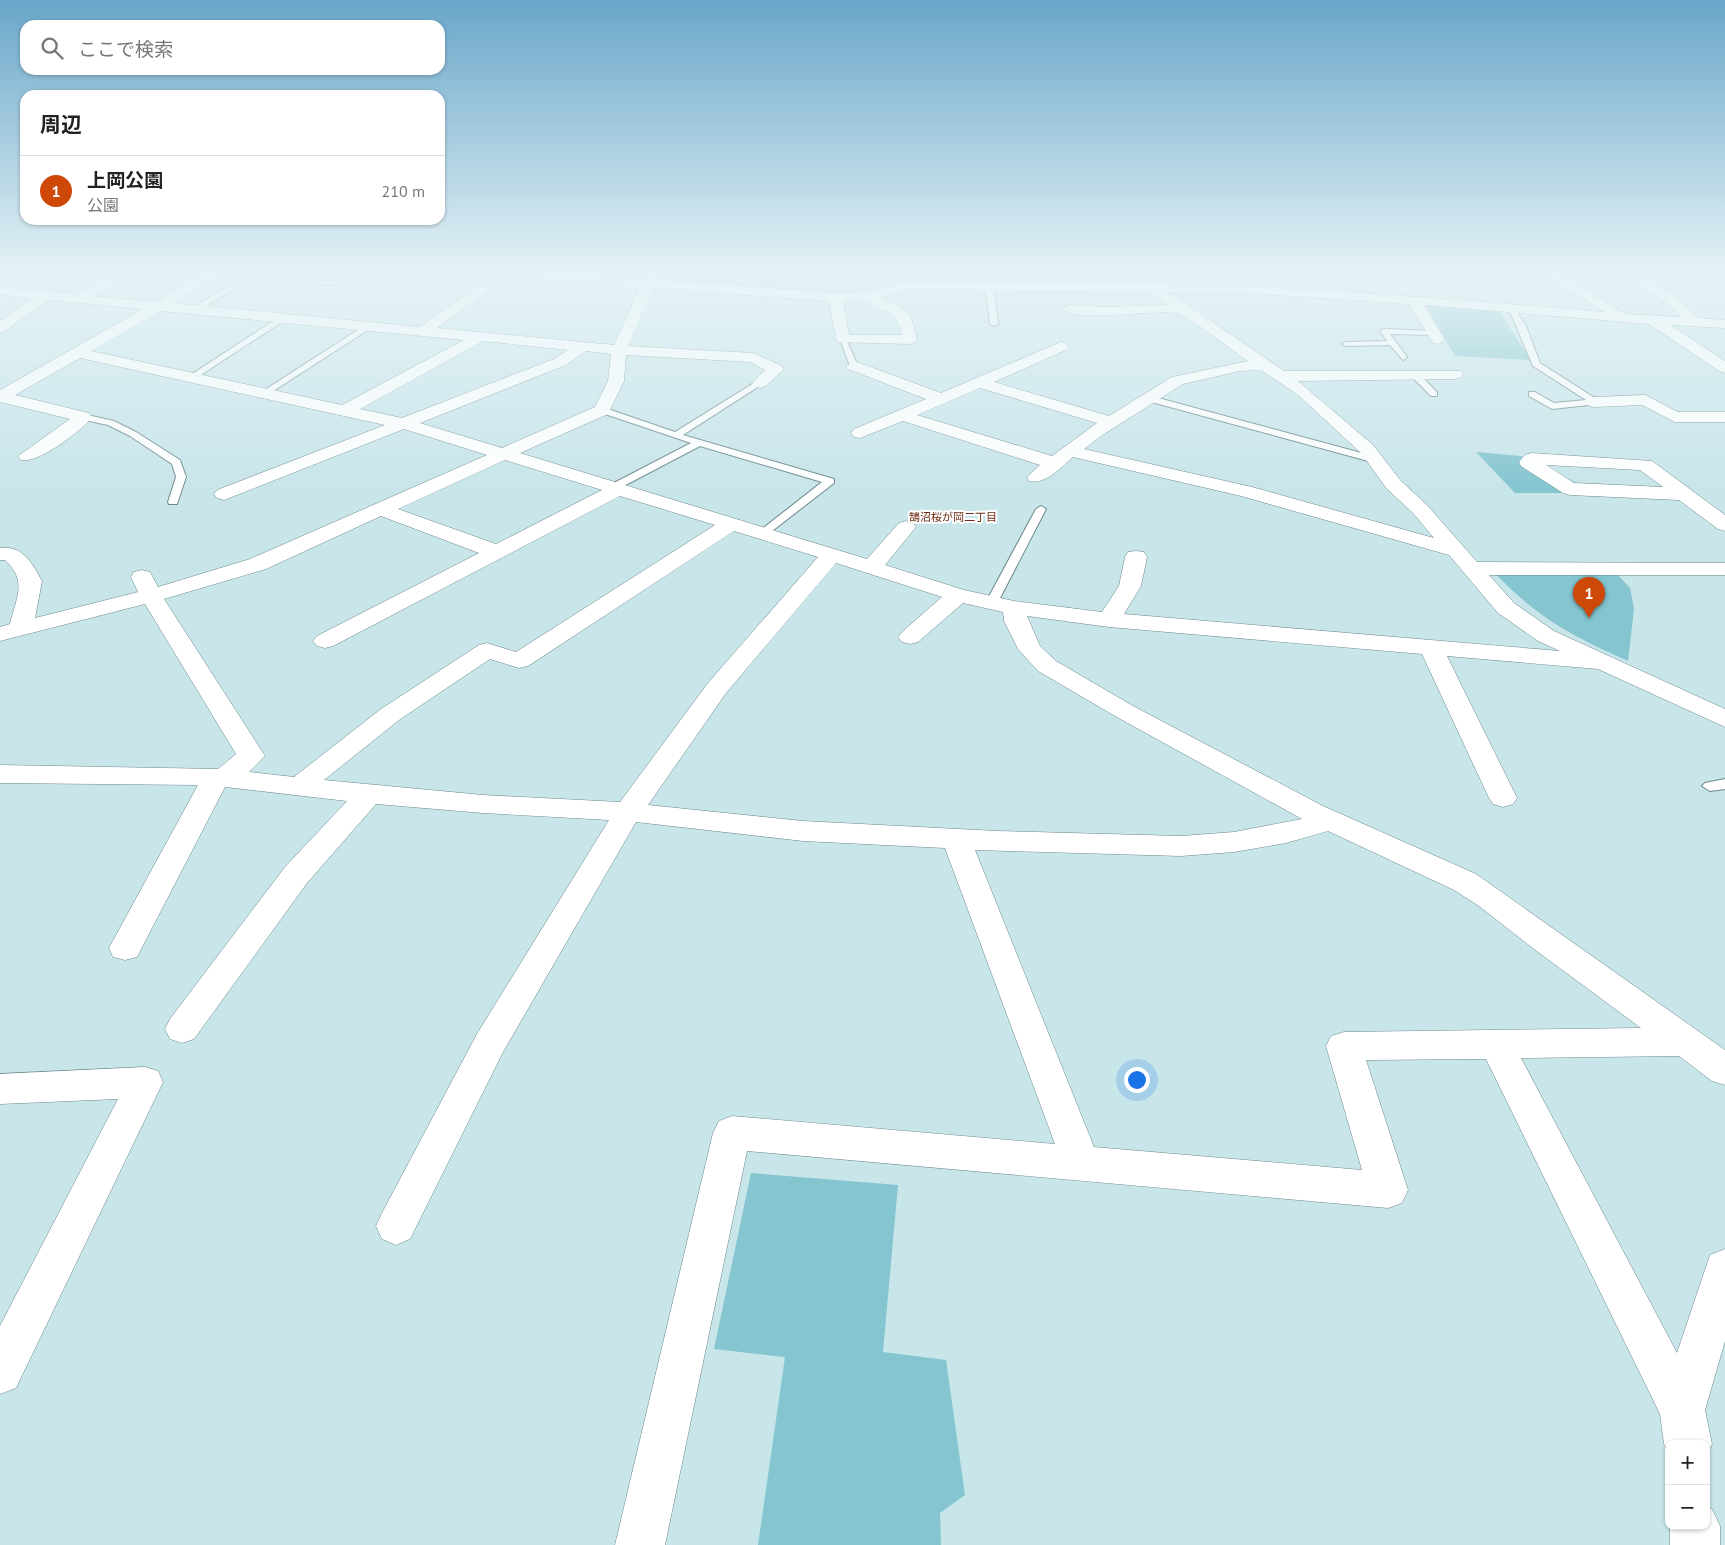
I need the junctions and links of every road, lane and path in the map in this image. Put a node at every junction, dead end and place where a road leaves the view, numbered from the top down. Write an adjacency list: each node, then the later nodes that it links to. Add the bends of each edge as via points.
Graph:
1 (91, 345): 15 (street)
2 (242, 345): 22 (lane)
3 (340, 345): 25 (lane)
4 (465, 345): 33 (street)
5 (572, 345): 12 (street)
6 (621, 345): 14 (street)
7 (845, 345): 17 (lane)
8 (1235, 345): 19 (street)
9 (1394, 345): 16 (lane)
10 (1529, 345): 31 (lane, via 1536,364)
11 (1691, 345): 18 (street)
12 (582, 346): 14 (street); 38 (street, via 560,362)
13 (1061, 347): 24 (street)
14 (619, 350): 23 (street, via 753,358 776,369); 32 (street, via 616,381)
15 (78, 353): 22 (street); 28 (street)
16 (1402, 357)
17 (854, 366): 29 (street)
18 (1725, 368)
19 (1271, 370): 21 (street); 30 (street, via 1240,366 1178,380); 45 (street, via 1312,398)
20 (1455, 374): 21 (street)
21 (1415, 375): 26 (lane)
22 (190, 378): 25 (street)
23 (760, 382): 40 (lane)
24 (978, 382): 29 (street); 37 (street)
25 (264, 393): 33 (street)
26 (1434, 394)
27 (1532, 394): 31 (lane, via 1552,406)
28 (1, 397): 35 (street)
29 (940, 398): 34 (street)
30 (1147, 398): 37 (street); 45 (lane)
31 (1595, 402): 36 (street, via 1646,400 1675,417)
32 (602, 410): 40 (lane); 43 (street)
33 (344, 411): 38 (street)
34 (901, 415): 39 (street); 46 (street)
35 (82, 417): 44 (street, via 40,450); 51 (lane, via 122,428 176,462 181,468 181,476)
36 (1725, 417)
37 (1112, 422): 42 (street)
38 (401, 423): 43 (street); 49 (street)
39 (860, 433)
40 (676, 435): 41 (lane)
41 (699, 442): 48 (lane); 57 (lane, via 830,481)
42 (1069, 451): 46 (street); 58 (street, via 1245,492)
43 (506, 454): 48 (street); 53 (street)
44 (27, 456)
45 (1376, 460): 58 (street, via 1394,485 1420,509)
46 (1054, 463): 47 (street)
47 (1036, 478)
48 (617, 488): 54 (street); 59 (street)
49 (224, 494)
50 (1684, 494): 50 (street, via 1645,465 1531,459 1528,462 1570,489); 55 (street)
51 (173, 502)
52 (1041, 509): 68 (lane)
53 (383, 510): 59 (street); 66 (street, via 258,564)
54 (732, 523): 57 (street); 78 (street, via 519,661 487,650 401,704 336,753)
55 (1725, 525)
56 (906, 527): 63 (street)
57 (763, 533): 61 (street)
58 (1454, 550): 64 (street)
59 (497, 552): 72 (street)
60 (0, 554): 70 (street, via 10,553 22,564 32,581)
61 (831, 555): 63 (street); 81 (street, via 717,688)
62 (1136, 557): 69 (street, via 1130,586)
63 (872, 566): 67 (street)
64 (1472, 568): 65 (street); 74 (street, via 1506,608 1524,622)
65 (1725, 569)
66 (146, 586): 70 (street); 77 (street, via 251,756)
67 (958, 595): 68 (street); 71 (street)
68 (1003, 605): 69 (street); 82 (street, via 1016,621 1030,649 1047,666)
69 (1109, 620): 73 (street)
70 (10, 631)
71 (910, 637)
72 (325, 641)
73 (1431, 647): 74 (street); 80 (street)
74 (1600, 662): 75 (street)
75 (1725, 719)
76 (0, 774): 77 (street)
77 (220, 778): 78 (street); 84 (street)
78 (299, 787): 79 (street)
79 (369, 794): 81 (street); 85 (street, via 296,875)
80 (1503, 798)
81 (628, 812): 83 (street, via 803,831); 91 (street, via 490,1044)
82 (1330, 821): 83 (street, via 1234,842 1180,846); 86 (street, via 1465,882)
83 (956, 839): 90 (street)
84 (125, 948)
85 (182, 1029)
86 (1686, 1042): 87 (street); 88 (street)
87 (1496, 1044): 90 (street, via 1344,1046 1388,1190); 94 (street)
88 (1725, 1070)
89 (0, 1089): 93 (street, via 145,1082)
90 (1082, 1164): 96 (street, via 732,1133)
91 (396, 1226)
92 (1725, 1269): 94 (street)
93 (0, 1372)
94 (1685, 1427)
95 (1695, 1530): 97 (street)
96 (640, 1545)
97 (1695, 1545)

